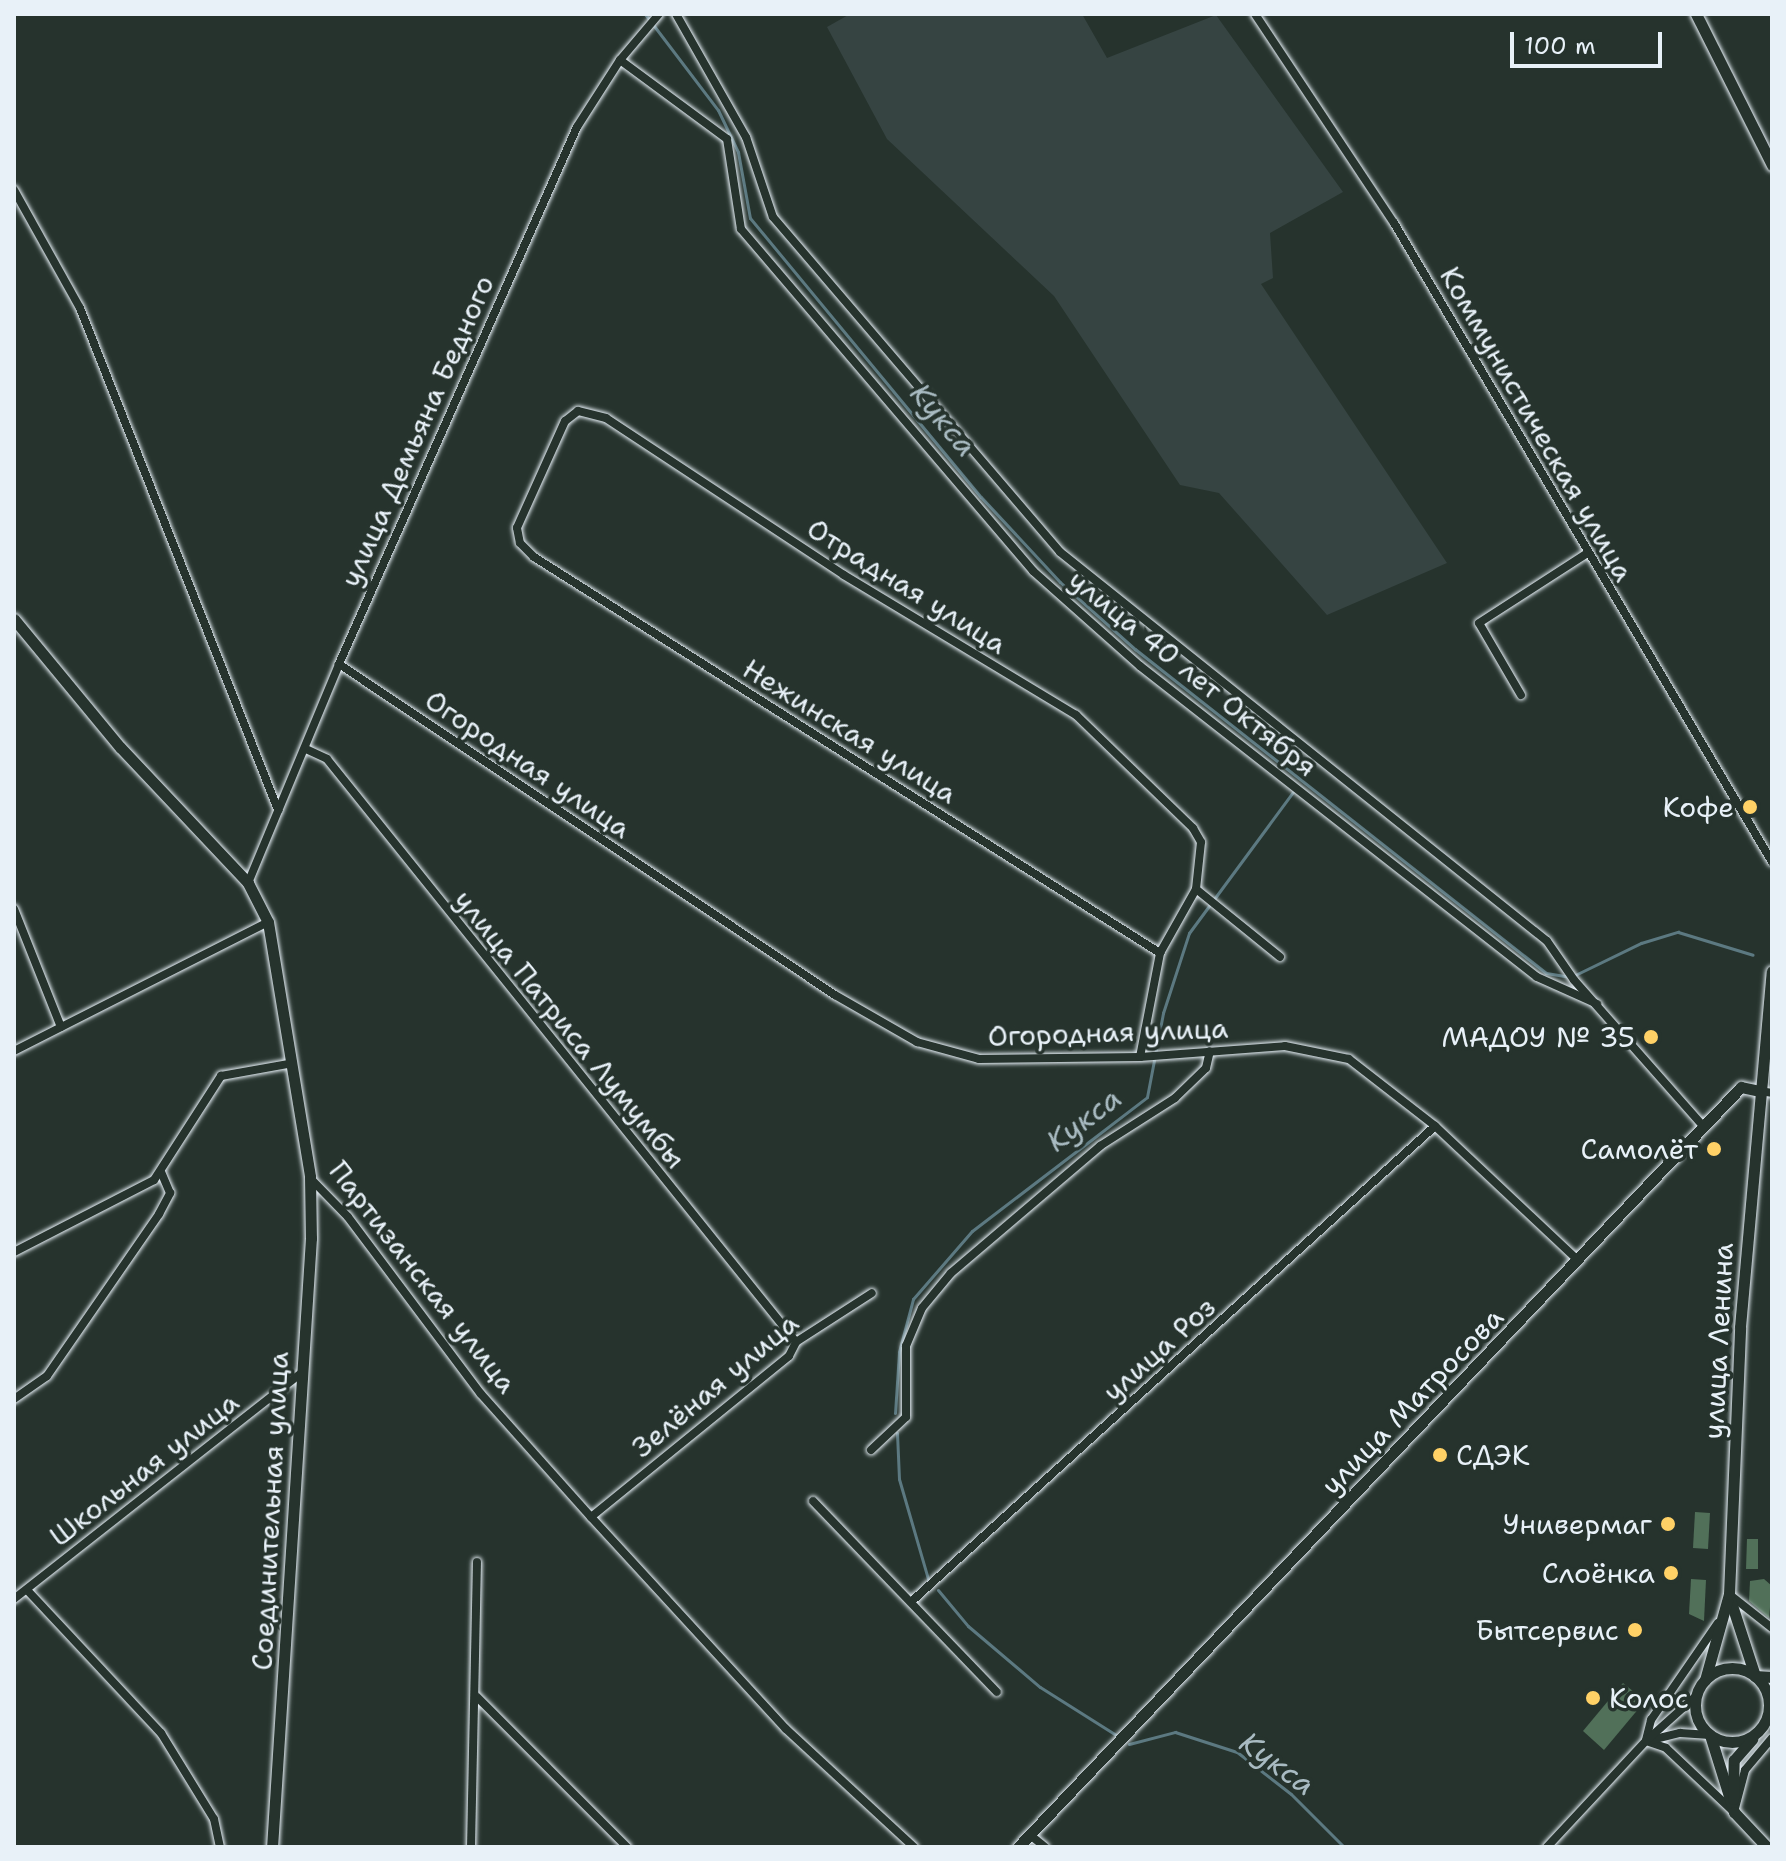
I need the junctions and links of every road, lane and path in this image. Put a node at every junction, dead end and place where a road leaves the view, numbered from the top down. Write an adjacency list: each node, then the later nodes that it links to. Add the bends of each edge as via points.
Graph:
1 (676, 14): 23 (street, улица 40 лет Октября, via 746,137 773,217 1060,552 1547,941)
2 (1255, 14): 9 (street, Коммунистическая улица, via 1394,223)
3 (1696, 14): 6 (street)
4 (657, 16): 5 (street, улица Демьяна Бедного)
5 (620, 60): 11 (street, улица Демьяна Бедного, via 565,153); 23 (street, улица 40 лет Октября, via 727,139 741,229 1033,571 1140,666 1537,977)
6 (1772, 165)
7 (14, 190): 14 (street, via 80,308)
8 (520, 543): 17 (street, Отрадная улица, via 517,528 527,497 565,421 578,411 606,418 844,575 1076,715 1193,828 1201,842); 20 (street, Нежинская улица)
9 (1586, 554): 12 (street, via 1479,623); 15 (street, Коммунистическая улица)
10 (14, 619): 16 (street, Партизанская улица, via 120,747)
11 (339, 664): 13 (street, улица Демьяна Бедного); 27 (street, Огородная улица, via 835,995 917,1042 979,1059)
12 (1521, 695)
13 (306, 749): 14 (street, улица Демьяна Бедного); 37 (street, улица Патриса Лумумбы, via 327,759)
14 (278, 810): 16 (street, улица Демьяна Бедного)
15 (1772, 862)
16 (248, 883): 19 (street, Партизанская улица)
17 (1196, 889): 20 (street); 21 (street)
18 (14, 909): 24 (street)
19 (268, 922): 24 (street); 28 (street, Партизанская улица)
20 (1160, 953): 27 (street)
21 (1280, 957)
22 (1771, 974): 29 (street)
23 (1599, 1005): 31 (street, улица 40 лет Октября)
24 (61, 1027): 25 (street)
25 (14, 1051)
26 (1210, 1051): 27 (street, Огородная улица); 30 (street, Огородная улица, via 1285,1046 1349,1059); 40 (street, via 1206,1068 1175,1098 1100,1146 951,1273 922,1308 906,1346 906,1417)
27 (1144, 1056)
28 (293, 1063): 32 (street, via 221,1076); 33 (street, Партизанская улица)
29 (1766, 1092): 31 (street, улица Матросова, via 1741,1087); 45 (street, улица Ленина, via 1740,1327)
30 (1435, 1126): 35 (street, Огородная улица); 47 (street, улица Роз)
31 (1703, 1126): 35 (street, улица Матросова)
32 (161, 1172): 34 (street); 39 (street, via 170,1193 159,1214 47,1376)
33 (310, 1177): 38 (street, Соединительная улица); 42 (street, Партизанская улица, via 348,1217 481,1394)
34 (14, 1252)
35 (1579, 1261): 62 (street, улица Матросова)
36 (872, 1293): 37 (street, Зелёная улица)
37 (796, 1342): 42 (street, Зелёная улица, via 789,1356)
38 (301, 1373): 44 (street, Школьная улица); 64 (street, Соединительная улица)
39 (14, 1399)
40 (871, 1450)
41 (813, 1501): 47 (street)
42 (591, 1517): 67 (street, Партизанская улица, via 786,1729)
43 (477, 1562): 55 (street)
44 (27, 1590): 46 (street, Школьная улица); 63 (street, via 161,1733 214,1819)
45 (1729, 1594): 48 (street, улица Ленина); 49 (street); 50 (street, улица Ленина)
46 (14, 1599)
47 (911, 1602): 53 (street)
48 (1726, 1611): 52 (street, улица Ленина); 60 (street, via 1651,1720)
49 (1772, 1628)
50 (1755, 1676): 51 (street); 52 (street, via 1732,1668); 57 (street, via 1769,1702)
51 (1772, 1677)
52 (1705, 1680): 54 (street)
53 (997, 1692)
54 (1696, 1696): 58 (street, via 1697,1717); 60 (street)
55 (477, 1697): 65 (street); 66 (street)
56 (1772, 1715): 57 (street)
57 (1760, 1730): 58 (street, via 1736,1742); 61 (street, via 1734,1760)
58 (1710, 1735): 60 (street, via 1680,1733); 61 (street)
59 (1772, 1738): 61 (street, via 1745,1770)
60 (1646, 1741): 61 (street, via 1666,1748); 70 (street)
61 (1734, 1812): 71 (street)
62 (1030, 1835): 68 (street, улица Матросова); 69 (street)
63 (220, 1847)
64 (272, 1847)
65 (471, 1847)
66 (627, 1847)
67 (914, 1847)
68 (1018, 1847)
69 (1045, 1847)
70 (1547, 1847)
71 (1767, 1847)

